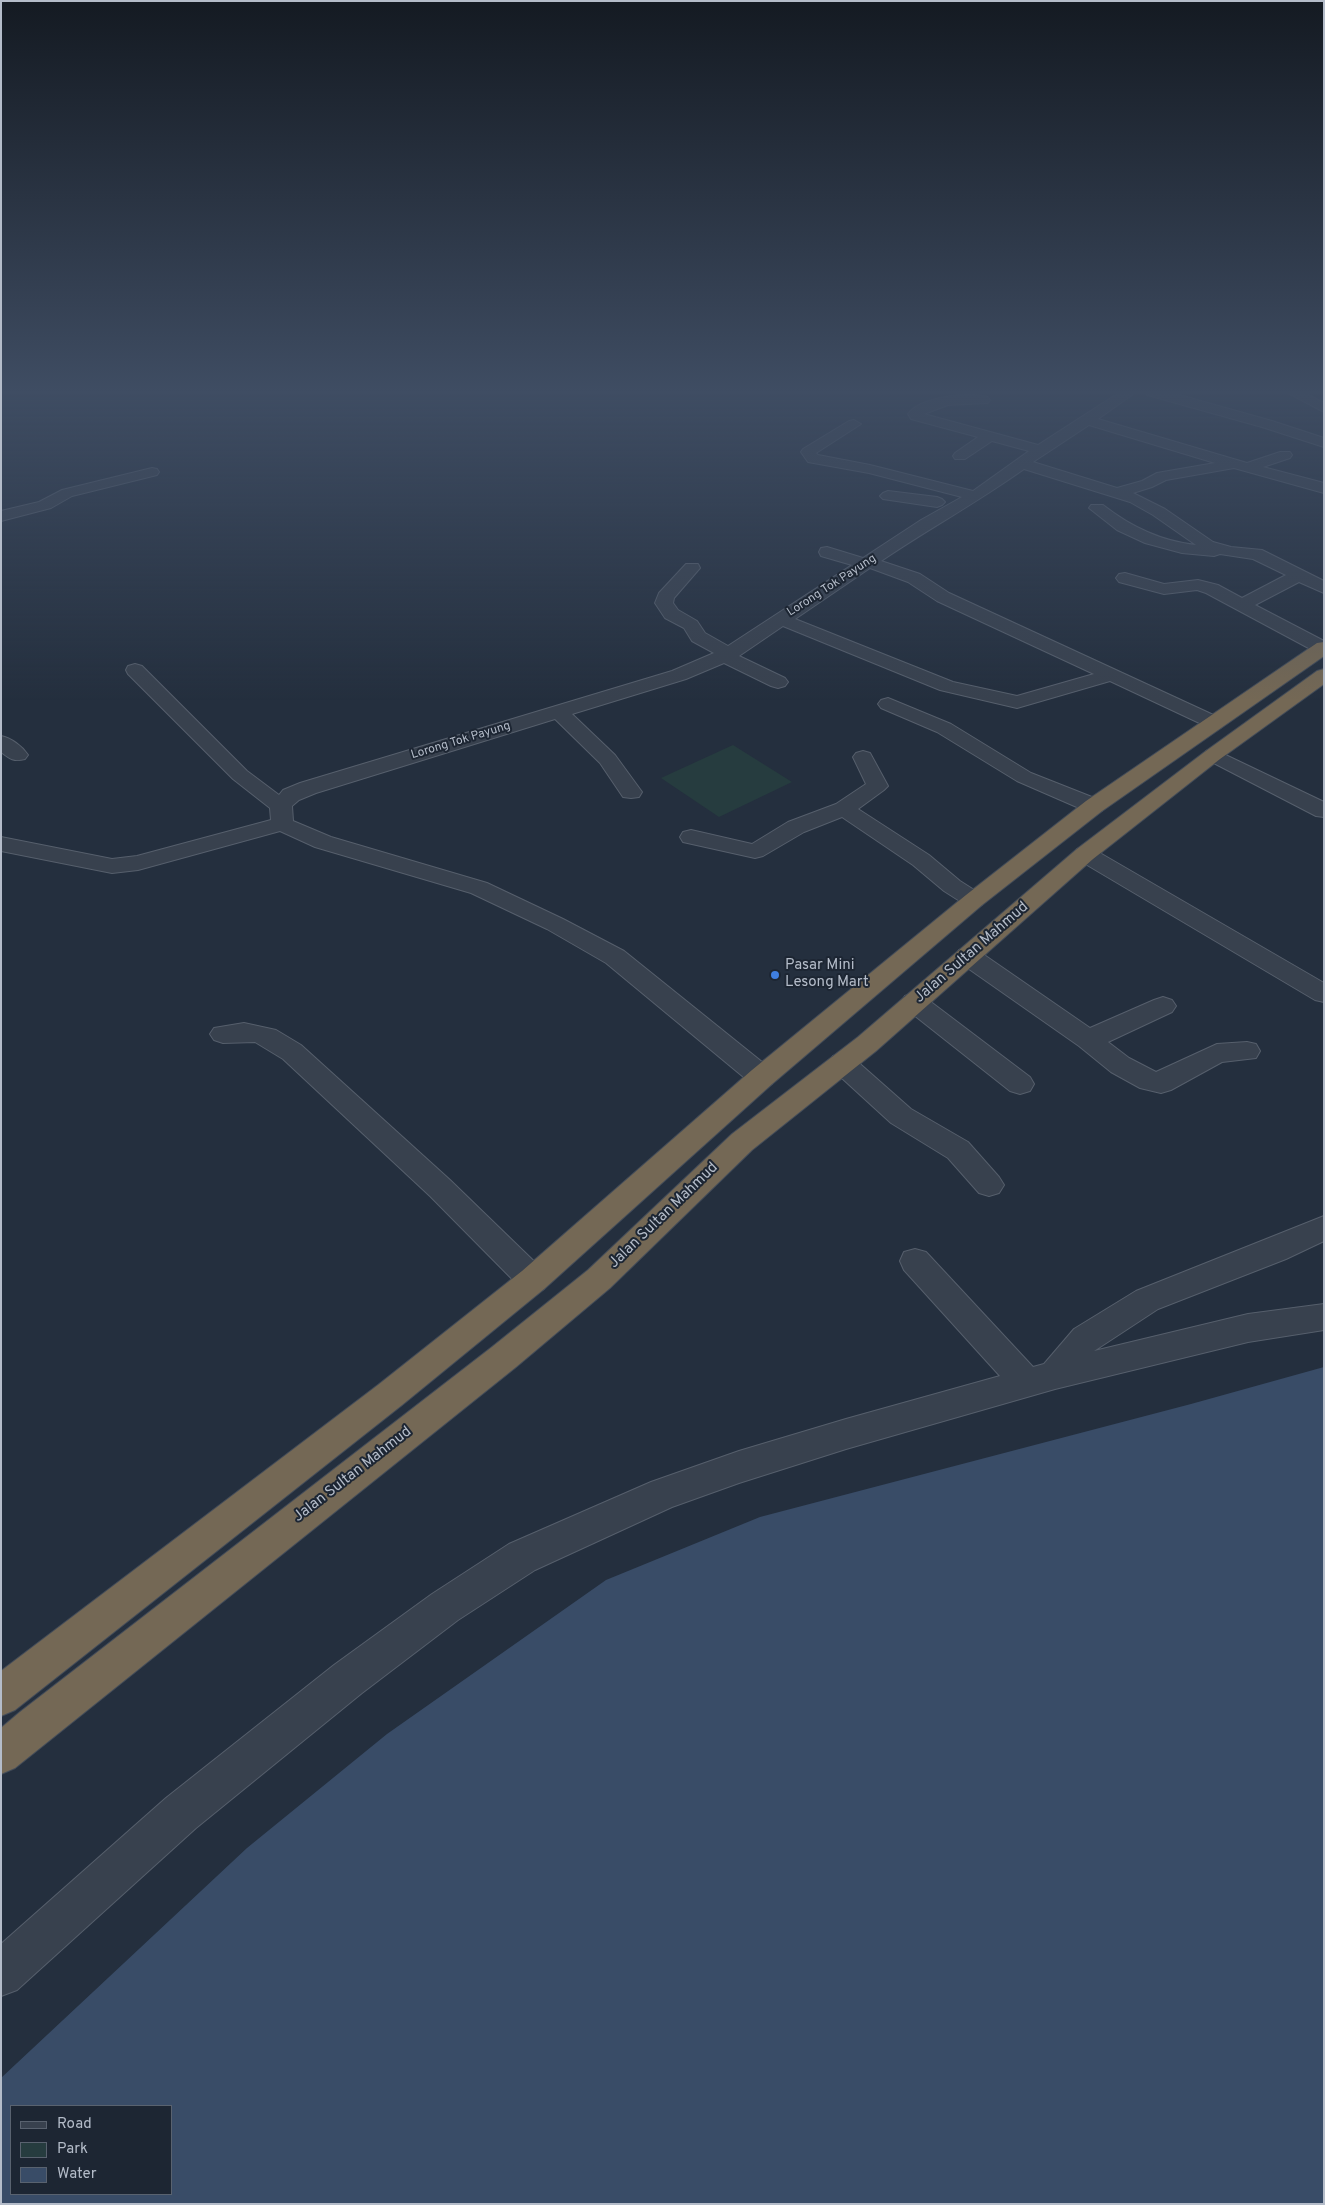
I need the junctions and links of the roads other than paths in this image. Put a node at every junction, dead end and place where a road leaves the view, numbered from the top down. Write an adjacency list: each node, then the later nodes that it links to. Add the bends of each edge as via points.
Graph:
1 (64, 495): 8 (street, via 45,505)
2 (972, 495): 5 (street)
3 (1124, 495): 9 (street, via 1159,512 1206,545)
4 (888, 496): 6 (street)
5 (976, 496): 6 (street, Lorong Tok Payung)
6 (958, 506): 11 (street, Lorong Tok Payung)
7 (1097, 508): 9 (street, via 1116,524 1147,539 1188,550)
8 (1, 516)
9 (1220, 550): 13 (street, via 1256,554)
10 (827, 552): 11 (street)
11 (867, 563): 17 (street, Lorong Tok Payung); 21 (street, via 914,578 943,597)
12 (692, 568): 18 (street, via 664,603 671,614 691,624 698,637)
13 (1299, 575): 15 (street); 16 (street)
14 (1125, 578): 16 (street, via 1164,589 1198,585)
15 (1324, 588)
16 (1242, 605): 19 (street)
17 (780, 619): 18 (street, Lorong Tok Payung); 21 (street, via 947,686 1017,702)
18 (727, 655): 22 (street); 24 (street, Lorong Tok Payung, via 679,675)
19 (1323, 657): 25 (highway); 28 (highway, Jalan Sultan Mahmud)
20 (135, 670): 34 (street)
21 (1111, 675): 25 (street)
22 (778, 682)
23 (888, 704): 31 (street, via 944,728 1024,777)
24 (558, 711): 30 (street, via 605,756); 34 (street, Lorong Tok Payung, via 308,788 291,795)
25 (1215, 723): 31 (highway)
26 (1, 742): 27 (street)
27 (18, 755)
28 (1213, 755): 33 (street); 37 (highway, Jalan Sultan Mahmud)
29 (863, 757): 32 (street, via 877,786)
30 (631, 792)
31 (1094, 806): 38 (highway)
32 (844, 809): 35 (street, via 796,827 755,850); 38 (street)
33 (1324, 811)
34 (282, 814): 36 (street, via 138,863 112,866); 49 (street, via 323,842 479,888 555,924 615,957)
35 (690, 837)
36 (1, 844)
37 (1085, 854): 39 (highway, Jalan Sultan Mahmud); 40 (street)
38 (974, 900): 43 (highway)
39 (968, 956): 41 (highway, Jalan Sultan Mahmud); 45 (street)
40 (1324, 994)
41 (914, 1002): 46 (highway, Jalan Sultan Mahmud); 50 (street)
42 (1164, 1006): 45 (street)
43 (830, 1019): 46 (highway); 49 (highway)
44 (223, 1034): 54 (street, via 246,1031 267,1035 292,1052 440,1188)
45 (1088, 1040): 47 (street, via 1120,1065 1150,1081 1161,1083 1217,1053)
46 (866, 1044): 48 (highway, Jalan Sultan Mahmud)
47 (1247, 1051)
48 (842, 1063): 51 (street, via 901,1116 958,1150); 58 (highway, Jalan Sultan Mahmud, via 742,1142 599,1279 496,1364)
49 (762, 1077): 54 (highway)
50 (1020, 1084)
51 (989, 1185)
52 (1324, 1228): 56 (street, via 1147,1300 1085,1339)
53 (915, 1261): 56 (street)
54 (533, 1280): 57 (highway, via 390,1395)
55 (1324, 1317): 56 (street, via 1248,1328)
56 (1041, 1379): 59 (street, via 739,1467 663,1494 522,1557 445,1607 348,1679 181,1813)
57 (1, 1696)
58 (1, 1754)
59 (1, 1974)

